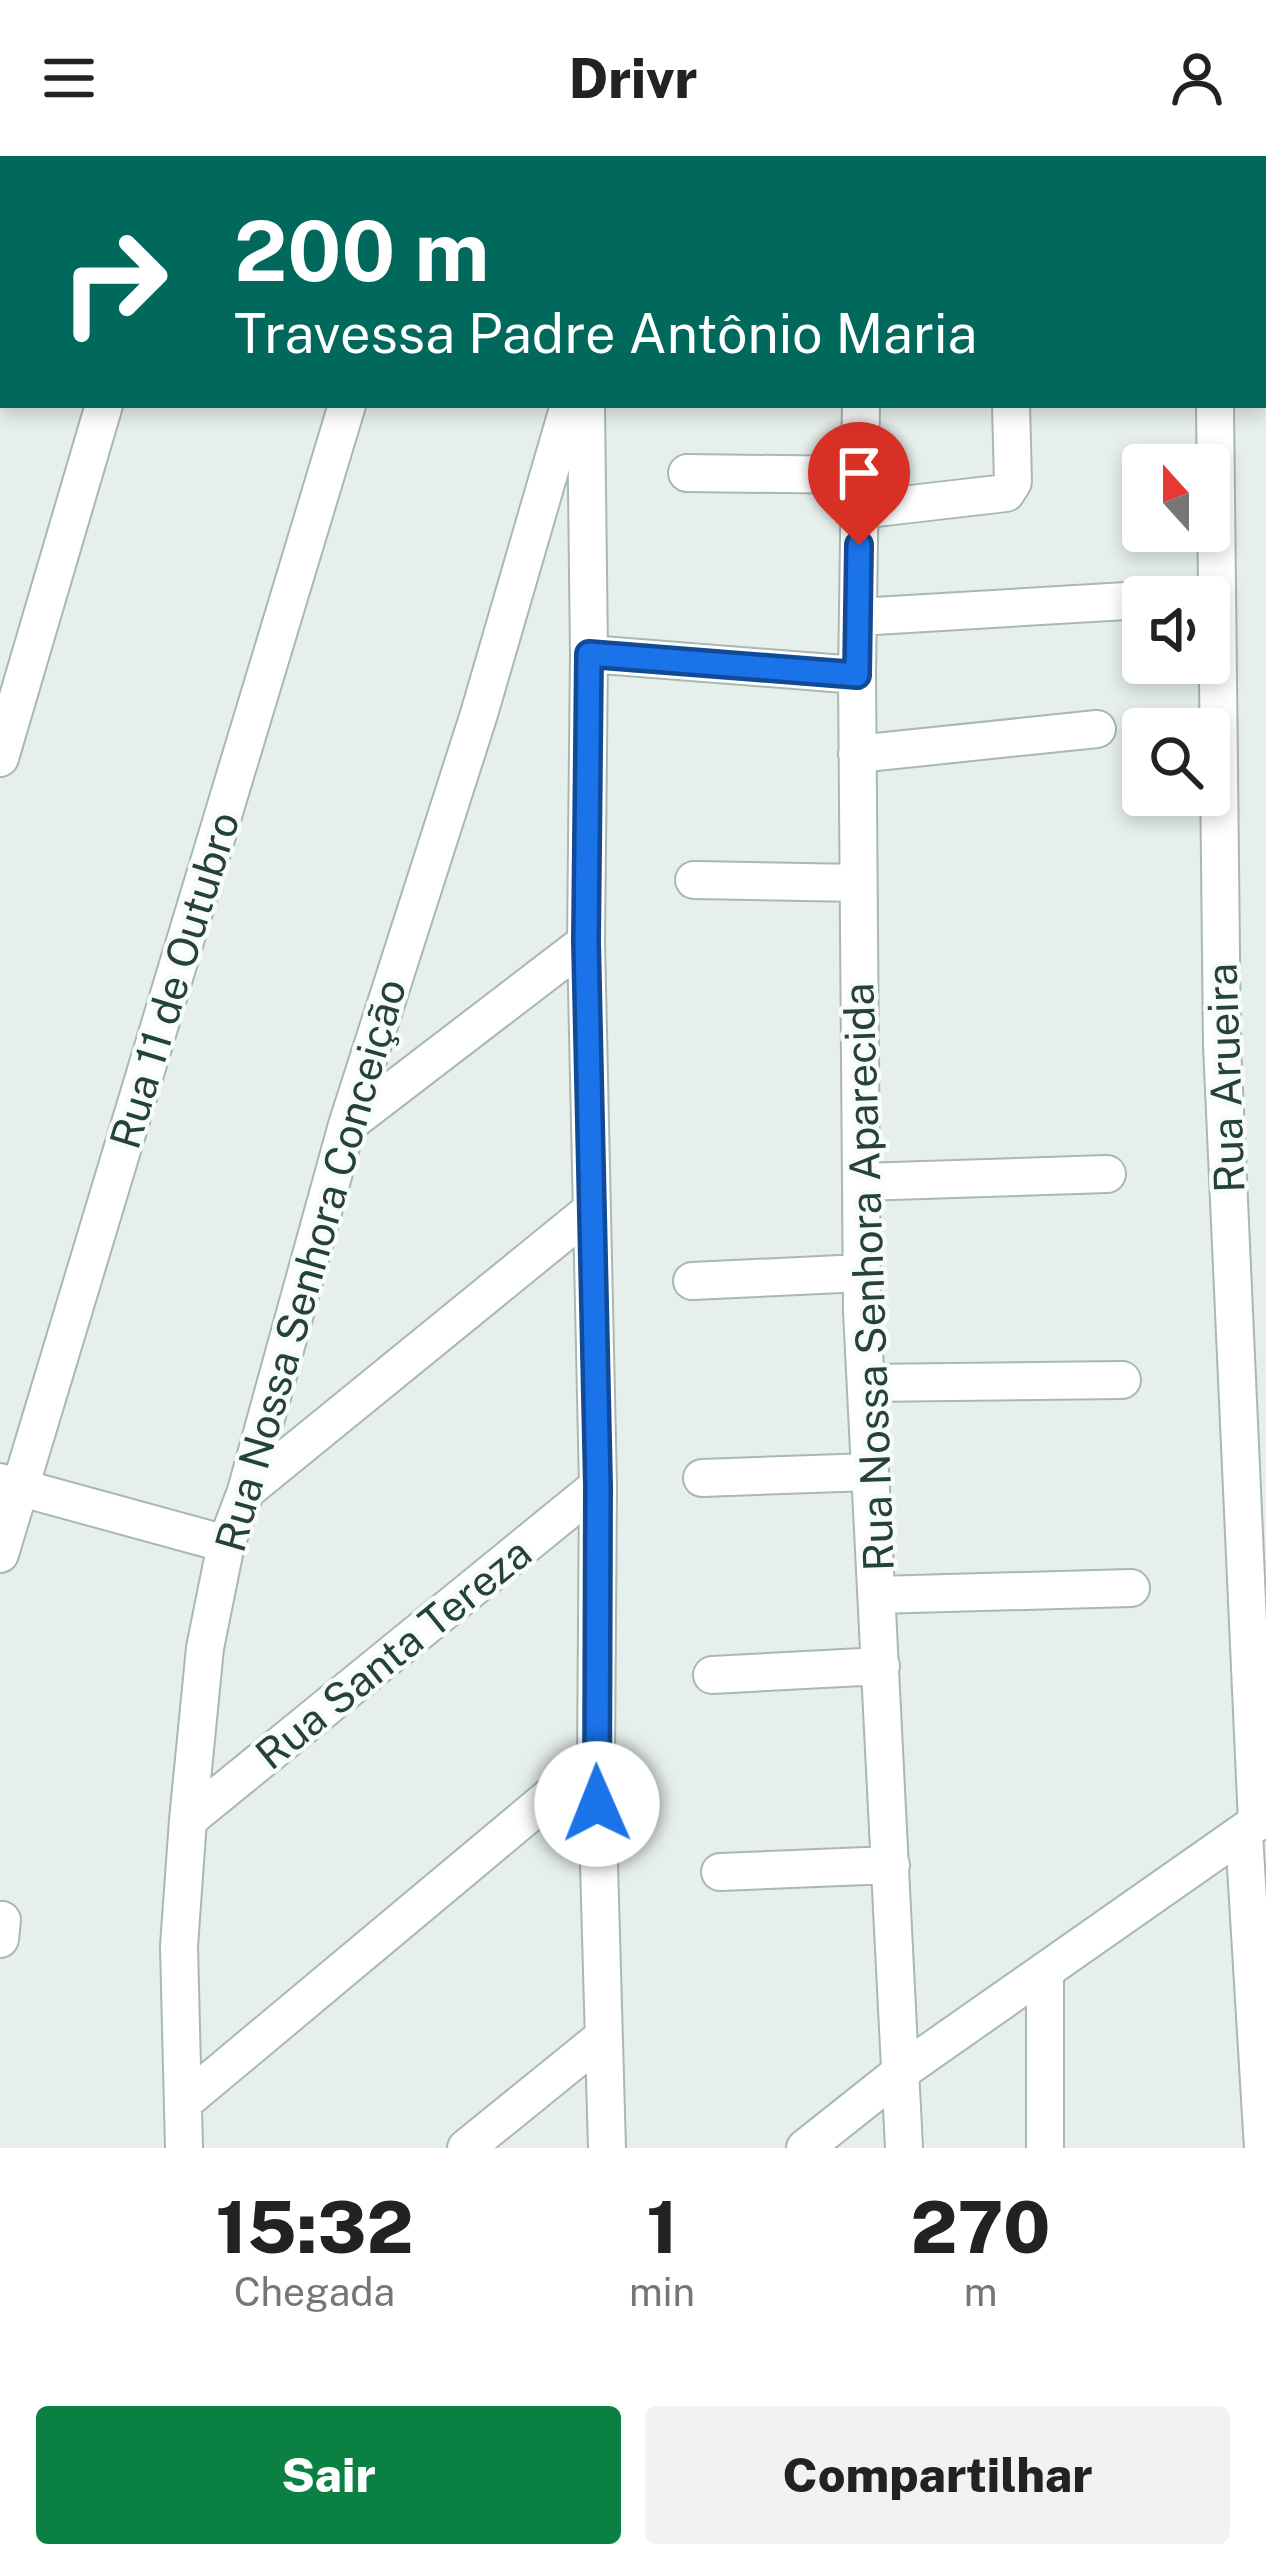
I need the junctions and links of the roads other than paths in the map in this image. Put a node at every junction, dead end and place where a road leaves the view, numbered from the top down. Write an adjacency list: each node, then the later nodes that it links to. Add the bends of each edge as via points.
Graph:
1 (103, 408): 18 (street)
2 (345, 408): 32 (street, Rua 11 de Outubro)
3 (568, 408): 22 (street, Rua Nossa Senhora Conceição)
4 (586, 408): 13 (street)
5 (861, 408): 9 (street, Rua Nossa Senhora Aparecida)
6 (1012, 408): 9 (street, via 1013,482 1006,494)
7 (1215, 408): 10 (street, Rua Arueira)
8 (687, 473): 9 (street)
9 (860, 492): 12 (street, Rua Nossa Senhora Aparecida)
10 (1207, 576)
11 (1122, 601): 12 (street)
12 (858, 616): 14 (street, Rua Nossa Senhora Aparecida)
13 (589, 654): 14 (street); 21 (street)
14 (857, 675): 17 (street, Rua Nossa Senhora Aparecida)
15 (1209, 684): 43 (street, Rua Arueira)
16 (1097, 728): 17 (street)
17 (857, 754): 20 (street, Rua Nossa Senhora Aparecida)
18 (0, 758)
19 (694, 880): 20 (street)
20 (858, 883): 24 (street, Rua Nossa Senhora Aparecida)
21 (586, 941): 22 (street); 25 (street)
22 (347, 1125): 34 (street, Rua Nossa Senhora Conceição)
23 (1106, 1174): 24 (street)
24 (861, 1182): 26 (street, Rua Nossa Senhora Aparecida)
25 (590, 1211): 33 (street); 34 (street)
26 (862, 1273): 27 (street); 29 (street, Rua Nossa Senhora Aparecida)
27 (692, 1282)
28 (1122, 1380): 29 (street)
29 (866, 1384): 30 (street, Rua Nossa Senhora Aparecida)
30 (870, 1472): 31 (street); 38 (street, Rua Nossa Senhora Aparecida)
31 (702, 1478)
32 (11, 1485): 35 (street); 36 (street, Rua 11 de Outubro)
33 (598, 1486): 41 (street); 42 (street, Rua Santa Tereza)
34 (246, 1491): 35 (street, Rua Nossa Senhora Conceição)
35 (226, 1544): 42 (street, Rua Nossa Senhora Conceição, via 205,1648)
36 (0, 1554)
37 (1132, 1588): 38 (street)
38 (877, 1595): 39 (street, Rua Nossa Senhora Aparecida)
39 (881, 1666): 40 (street); 44 (street, Rua Nossa Senhora Aparecida)
40 (712, 1675)
41 (596, 1758): 47 (street); 49 (street)
42 (188, 1820): 49 (street, Rua Nossa Senhora Conceição, via 178,1946)
43 (1256, 1824): 46 (street); 56 (street, Rua Arueira)
44 (891, 1864): 45 (street); 48 (street, Rua Nossa Senhora Aparecida)
45 (720, 1872)
46 (1045, 1971): 48 (street); 55 (street)
47 (603, 2037): 51 (street); 52 (street)
48 (902, 2072): 53 (street); 54 (street, Rua Nossa Senhora Aparecida)
49 (183, 2103): 50 (street, Rua Nossa Senhora Conceição)
50 (184, 2148)
51 (466, 2148)
52 (607, 2148)
53 (805, 2148)
54 (904, 2148)
55 (1046, 2148)
56 (1263, 2148)

